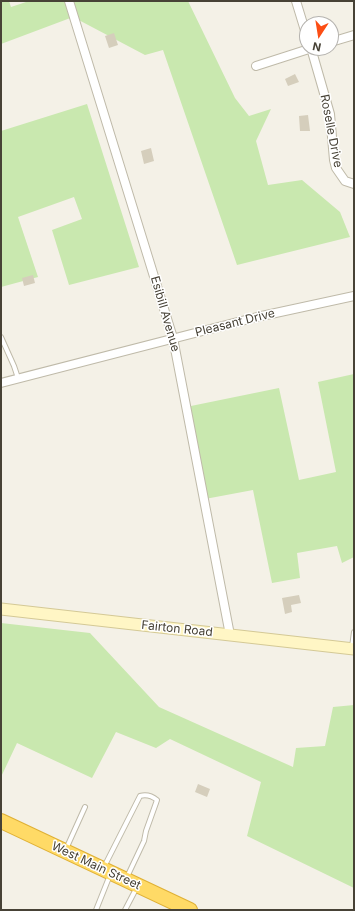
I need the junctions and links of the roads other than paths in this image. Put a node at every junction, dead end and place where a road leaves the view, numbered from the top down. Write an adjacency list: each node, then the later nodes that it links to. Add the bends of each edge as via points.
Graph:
1 (69, 1): 12 (street, Esibill Avenue)
2 (296, 1): 3 (street)
3 (301, 16)
4 (354, 35): 5 (street)
5 (339, 40)
6 (299, 52): 8 (street)
7 (313, 56): 9 (street, Roselle Drive, via 330,114 336,168 345,181)
8 (256, 66)
9 (354, 184)
10 (354, 296): 12 (street, Pleasant Drive)
11 (1, 337): 13 (lane)
12 (173, 338): 13 (street, Pleasant Drive); 17 (street, Esibill Avenue)
13 (18, 379): 14 (street, Pleasant Drive)
14 (1, 383)
15 (1, 608): 17 (main road, Fairton Road)
16 (354, 632): 18 (lane)
17 (230, 635): 18 (main road, Fairton Road)
18 (353, 649)
19 (85, 807): 21 (lane)
20 (1, 821): 21 (highway, West Main Street)
21 (65, 851): 22 (highway, West Main Street)
22 (107, 871): 23 (highway, West Main Street); 23 (lane, via 140,796 153,796 157,800); 24 (lane)
23 (132, 883): 25 (lane); 26 (highway, West Main Street)
24 (96, 910)
25 (125, 910)
26 (190, 910)

